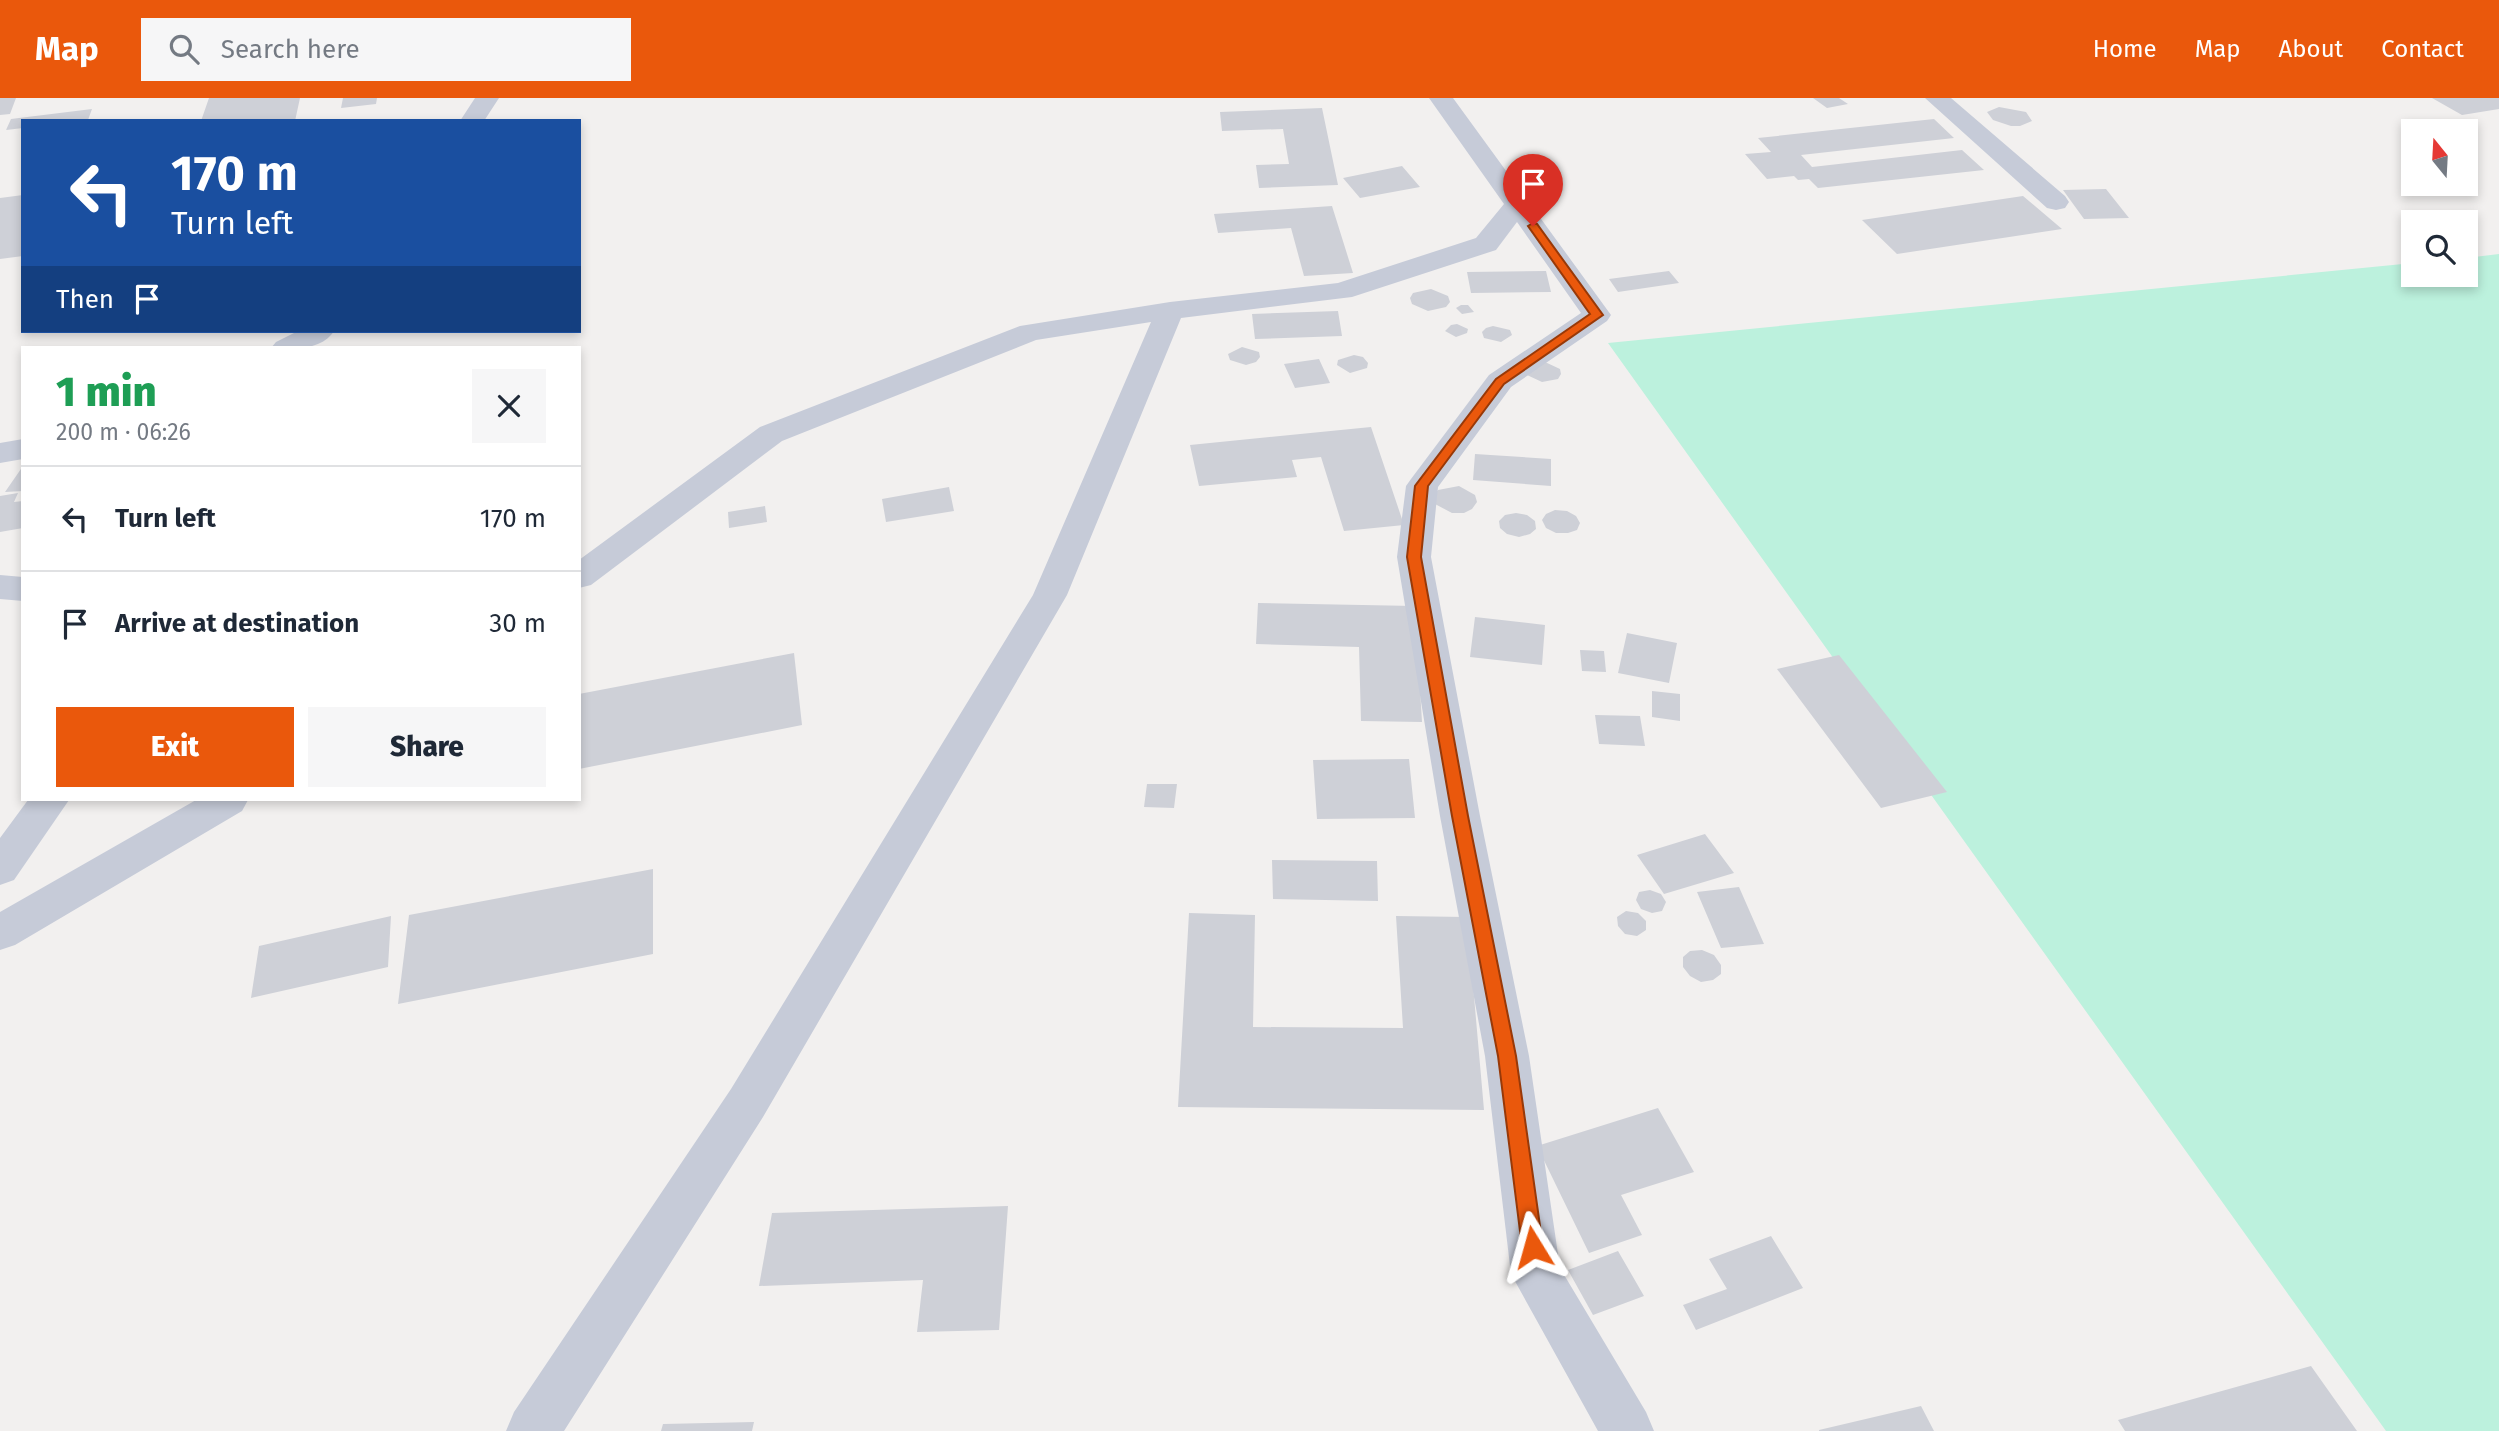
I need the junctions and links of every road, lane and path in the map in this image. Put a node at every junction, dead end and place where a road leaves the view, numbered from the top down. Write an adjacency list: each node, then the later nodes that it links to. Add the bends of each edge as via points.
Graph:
1 (487, 98): 4 (street)
2 (1441, 98): 6 (street)
3 (1937, 98): 5 (street)
4 (473, 119)
5 (2056, 202)
6 (1517, 204): 7 (street, via 1486,244 1342,292); 20 (street, via 1597,315 1492,392 1422,486 1414,557 1507,1056 1536,1274)
7 (1170, 312): 12 (street, via 1030,332 771,434); 19 (street, via 1050,595 747,1103)
8 (316, 333): 9 (street)
9 (290, 346)
10 (21, 449): 11 (street)
11 (0, 453)
12 (581, 576)
13 (0, 587): 14 (street)
14 (21, 589)
15 (48, 801): 17 (street)
16 (226, 801): 18 (street)
17 (0, 869)
18 (0, 933)
19 (533, 1431)
20 (1627, 1431)

